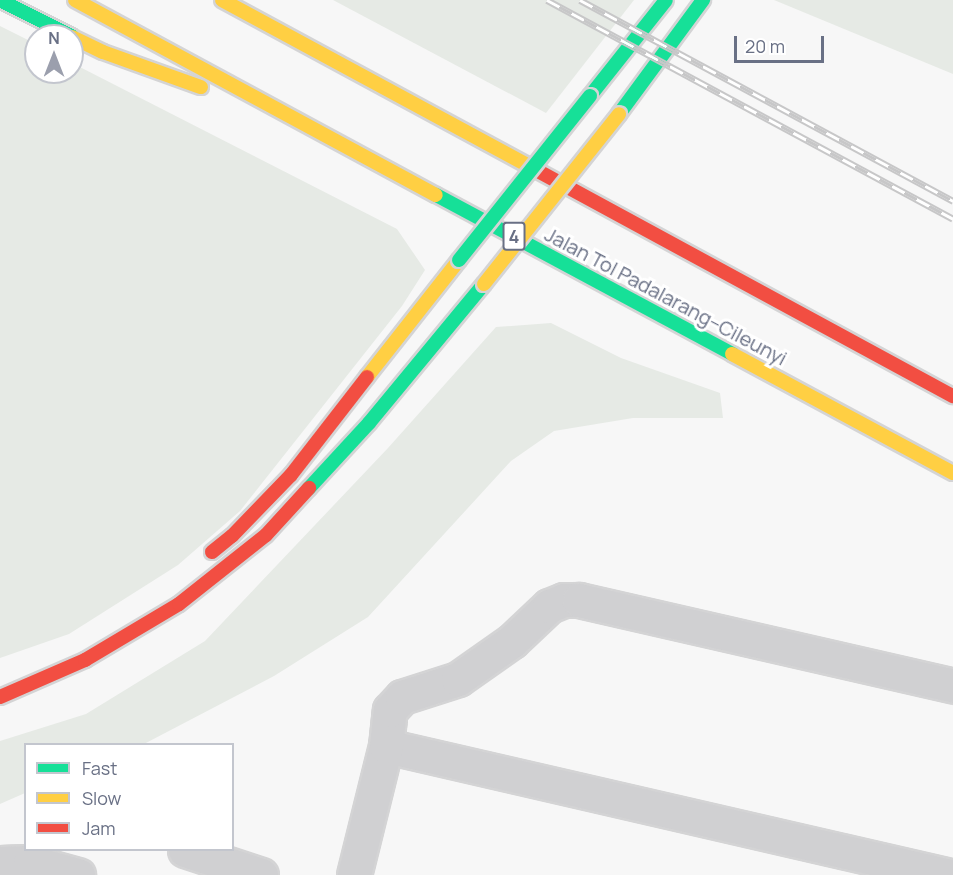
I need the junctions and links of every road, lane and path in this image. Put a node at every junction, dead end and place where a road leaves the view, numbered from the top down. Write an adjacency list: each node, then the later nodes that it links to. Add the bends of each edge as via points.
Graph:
1 (0, 0): 6 (highway)
2 (75, 0): 8 (highway, Jalan Tol Padalarang–Cileunyi / 4)
3 (222, 0): 9 (highway)
4 (666, 0): 11 (highway, bridge, via 291,475 232,536)
5 (703, 0): 13 (highway, bridge, via 619,114 484,284 369,423 266,535 170,609 85,660)
6 (47, 24)
7 (84, 42): 8 (highway)
8 (299, 121): 10 (highway, Jalan Tol Padalarang–Cileunyi / 4)
9 (953, 396)
10 (953, 473)
11 (205, 557)
12 (953, 686): 14 (street, via 579,600 564,600 549,606 512,641 458,679 402,697 390,710)
13 (0, 697)
14 (386, 746): 19 (street); 20 (street)
15 (190, 851): 17 (street)
16 (0, 863): 18 (street, via 30,862)
17 (253, 874)
18 (78, 875)
19 (354, 875)
20 (946, 875)

